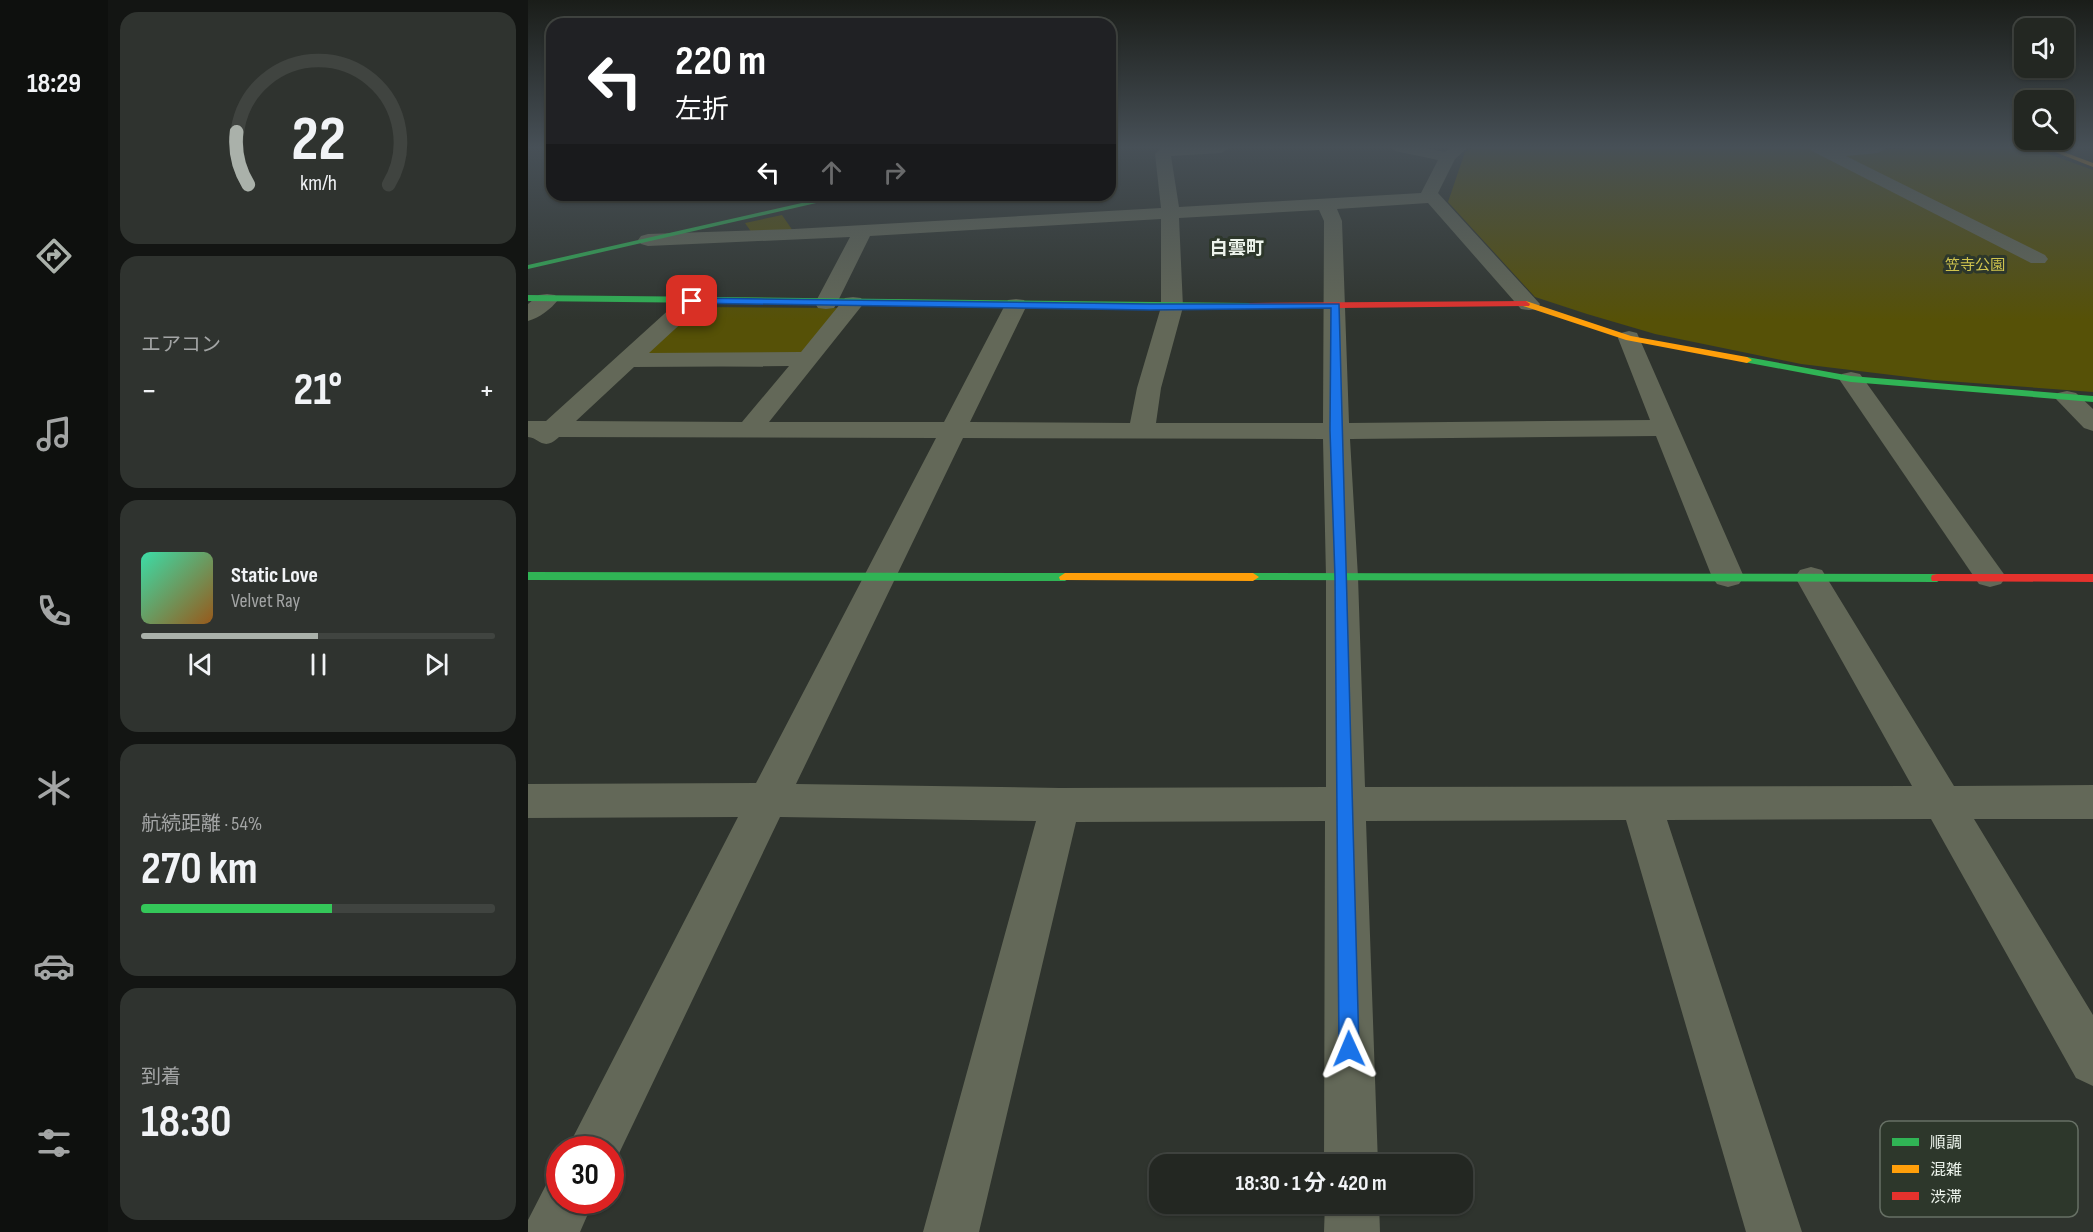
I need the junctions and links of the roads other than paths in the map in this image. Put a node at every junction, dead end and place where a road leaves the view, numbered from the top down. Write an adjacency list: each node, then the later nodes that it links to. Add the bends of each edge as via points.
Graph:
1 (801, 205): 9 (street)
2 (1169, 205): 7 (street)
3 (1286, 205): 7 (street)
4 (1326, 205): 18 (street, via 1333,221)
5 (1438, 205): 16 (street)
6 (1932, 205): 10 (street)
7 (1170, 213): 8 (street); 19 (street)
8 (863, 231): 9 (street); 14 (street)
9 (648, 240): 11 (street)
10 (2038, 259)
11 (528, 267)
12 (538, 299): 13 (street); 20 (street)
13 (692, 301): 14 (street); 23 (street)
14 (826, 303): 15 (street)
15 (853, 303): 17 (street); 22 (street)
16 (1529, 304): 18 (street); 21 (street)
17 (1016, 305): 19 (street); 31 (street)
18 (1336, 306): 19 (street); 33 (street)
19 (1172, 307): 32 (street, via 1149,388)
20 (528, 314)
21 (1629, 338): 24 (street); 28 (street)
22 (807, 359): 23 (street); 30 (street)
23 (628, 360): 29 (street)
24 (1851, 379): 25 (street); 40 (street)
25 (2067, 398): 26 (street); 27 (street)
26 (2093, 399)
27 (2093, 423)
28 (1666, 428): 33 (street); 38 (street)
29 (540, 429): 30 (street); 34 (street)
30 (749, 430): 31 (street)
31 (954, 430): 32 (street); 36 (street)
32 (1142, 430): 33 (street)
33 (1336, 430): 37 (street)
34 (528, 450)
35 (528, 576): 36 (street)
36 (881, 576): 37 (street); 42 (street)
37 (1341, 577): 38 (street); 45 (street)
38 (1728, 577): 39 (street)
39 (1811, 577): 40 (street); 44 (street)
40 (1990, 577): 41 (street)
41 (2093, 578)
42 (768, 800): 43 (street); 48 (street); 50 (street)
43 (528, 801)
44 (1941, 801): 46 (street); 47 (street); 49 (street)
45 (1344, 802): 46 (street); 48 (street); 51 (street)
46 (1641, 802): 57 (street)
47 (2093, 802)
48 (1060, 805): 55 (street)
49 (2093, 1061)
50 (600, 1136)
51 (1351, 1154)
52 (560, 1214): 54 (street)
53 (1352, 1214): 56 (street)
54 (551, 1232)
55 (951, 1232)
56 (1352, 1232)
57 (1774, 1232)

